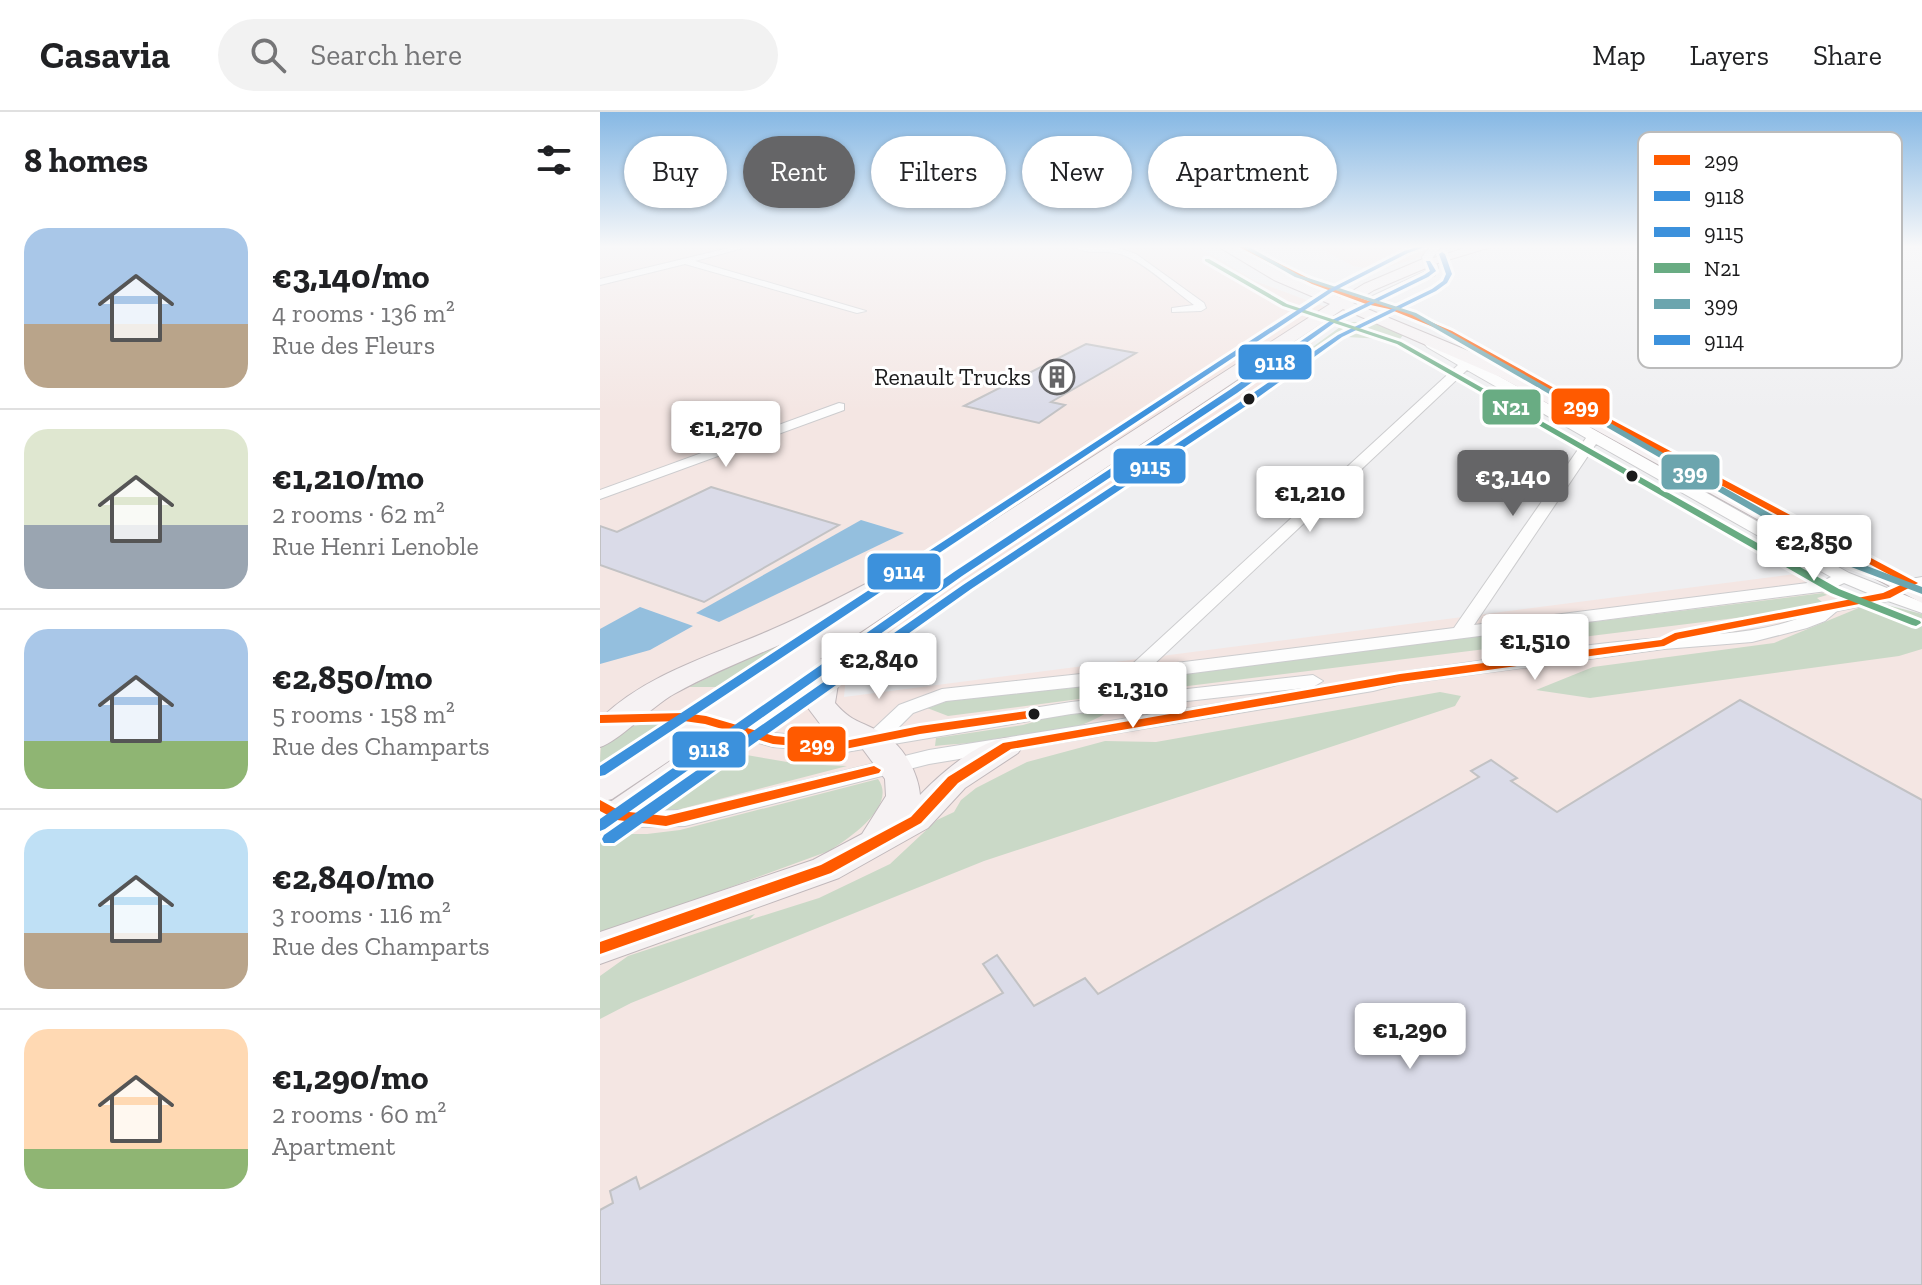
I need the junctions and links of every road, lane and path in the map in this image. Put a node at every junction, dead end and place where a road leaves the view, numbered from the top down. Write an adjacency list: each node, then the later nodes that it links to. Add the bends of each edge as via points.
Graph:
1 (828, 302): 8 (street)
2 (1183, 302): 3 (street, via 1175,308 1201,308)
3 (1190, 302)
4 (1347, 302): 7 (main road)
5 (1349, 302): 7 (main road)
6 (1357, 302): 7 (main road)
7 (1353, 304): 9 (main road); 10 (main road); 12 (main road, via 1445,336)
8 (861, 311)
9 (1424, 337): 11 (street); 12 (main road)
10 (1272, 357): 17 (main road); 22 (main road)
11 (1466, 365): 12 (street); 23 (street)
12 (1500, 377): 14 (street); 16 (main road)
13 (839, 407): 15 (street)
14 (1597, 437): 18 (street); 21 (street)
15 (600, 495)
16 (1783, 524): 18 (main road); 19 (main road)
17 (975, 542): 26 (main road); 27 (main road)
18 (1852, 576): 19 (main road); 20 (street); 21 (street, via 1827,586)
19 (1911, 594): 20 (street)
20 (1835, 606): 24 (street, via 1824,615 1766,633)
21 (1460, 632): 23 (street)
22 (824, 668): 29 (main road); 31 (main road, via 820,704 838,726)
23 (1131, 674): 25 (street); 31 (street, via 928,698 906,709)
24 (1400, 678): 25 (street, via 1361,676); 28 (street)
25 (1123, 702): 28 (street); 31 (street, via 920,730)
26 (604, 719): 27 (street)
27 (706, 720): 29 (street); 32 (main road)
28 (1102, 728): 30 (street)
29 (737, 731): 31 (street); 32 (main road)
30 (1007, 746): 31 (street); 33 (main road, via 953,780 916,820)
31 (884, 753): 32 (street, via 685,818 652,821); 33 (main road, via 902,779 903,797)
32 (604, 809)
33 (871, 846): 34 (main road, via 826,869)
34 (600, 948)

